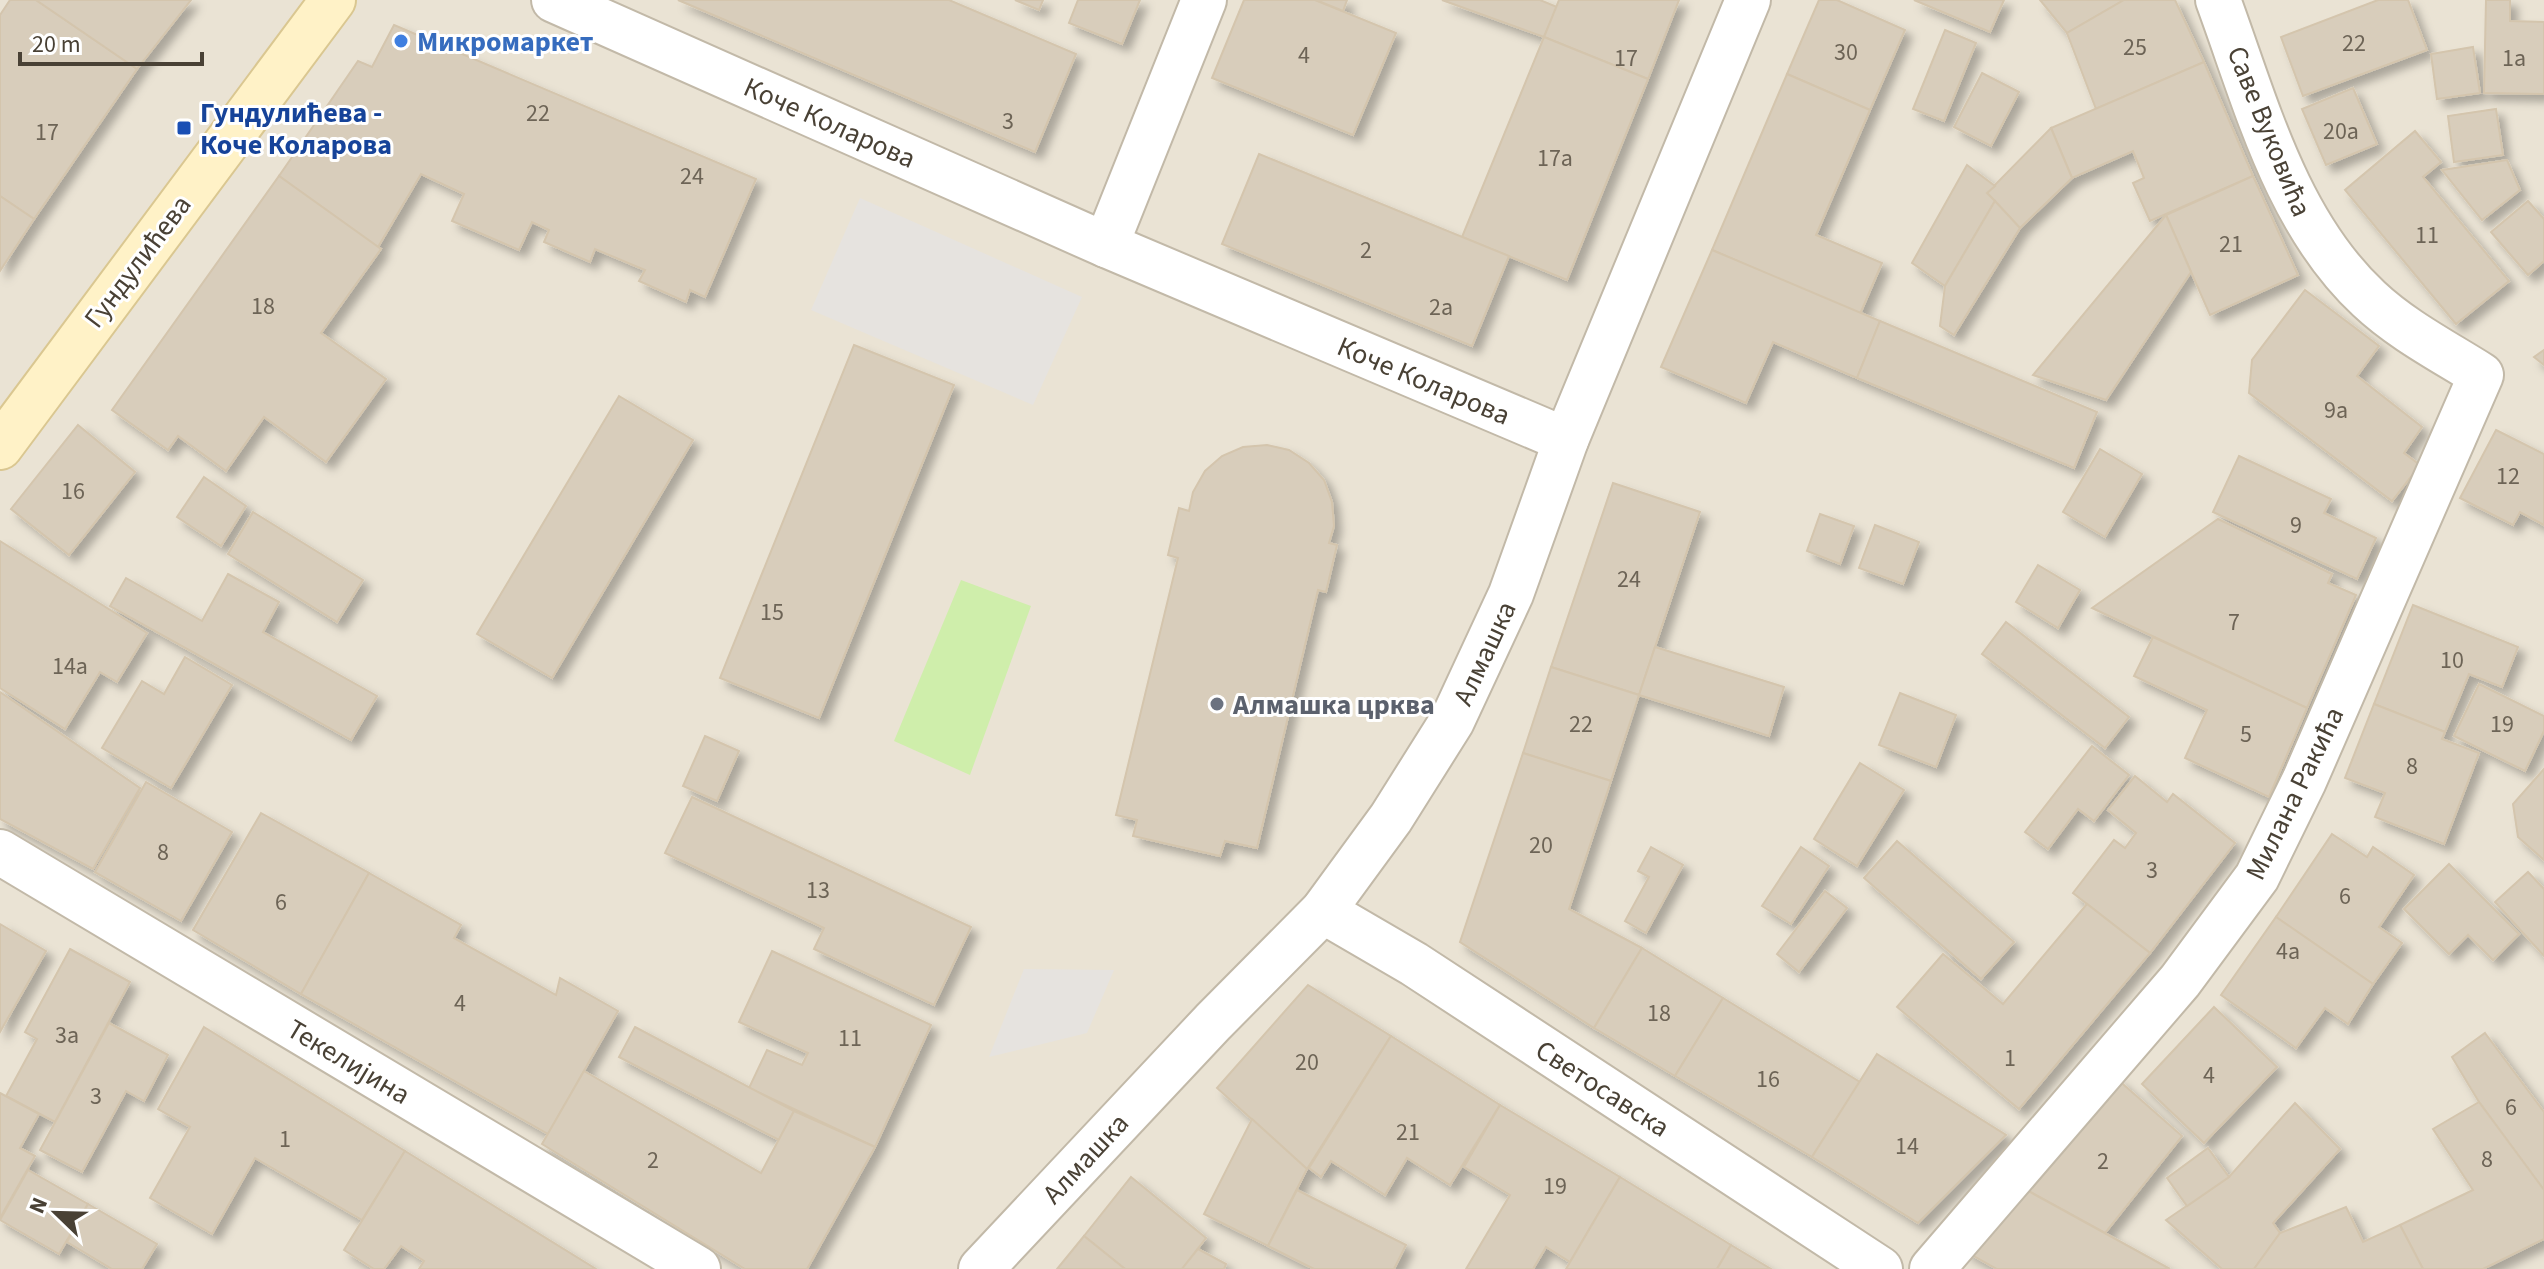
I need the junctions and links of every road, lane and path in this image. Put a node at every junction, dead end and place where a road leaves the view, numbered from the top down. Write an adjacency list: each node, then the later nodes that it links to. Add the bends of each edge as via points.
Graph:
1 (333, 0): 9 (street, Гундулићева)
2 (554, 0): 6 (street, Коче Коларова)
3 (1204, 0): 6 (street)
4 (1748, 0): 8 (street, Алмашка)
5 (2218, 0): 7 (street, Саве Вуковића, via 2312,230 2379,308)
6 (1106, 245): 8 (street, Коче Коларова)
7 (2481, 375): 15 (street, Милана Ракића, via 2257,877 2180,981)
8 (1566, 440): 11 (street, Алмашка, via 1511,594 1452,721 1391,818)
9 (0, 447)
10 (0, 852): 12 (street, Текелијина)
11 (1323, 911): 13 (street, Алмашка); 14 (street, Светосавска, via 1414,964)
12 (698, 1269)
13 (981, 1269)
14 (1880, 1269)
15 (1932, 1269)

